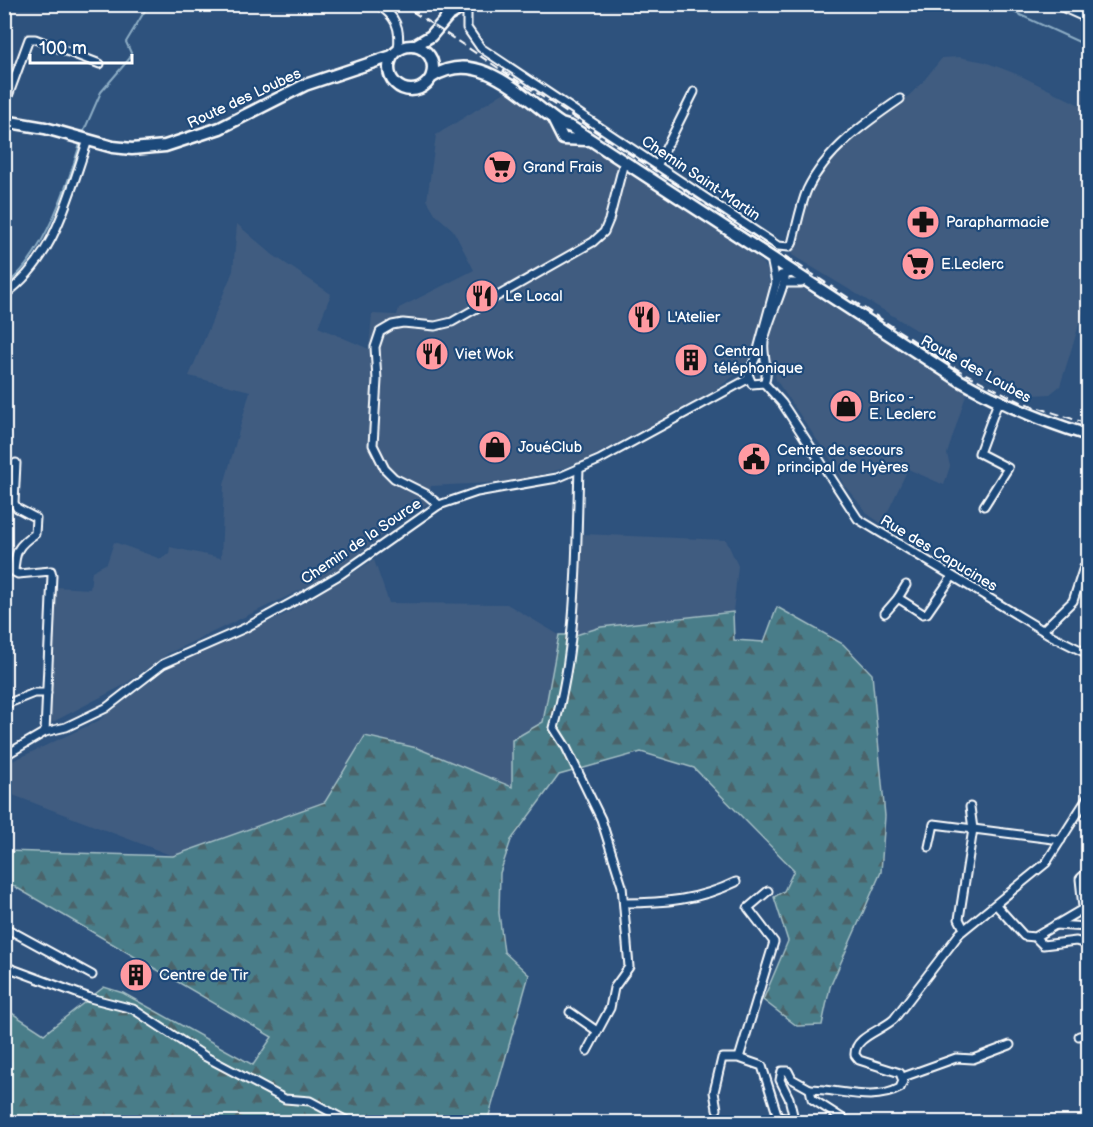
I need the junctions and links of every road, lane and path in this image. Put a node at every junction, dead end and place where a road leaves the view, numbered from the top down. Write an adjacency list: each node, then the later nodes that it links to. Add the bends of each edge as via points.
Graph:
1 (377, 4): 6 (street, via 393,16)
2 (1061, 4): 4 (highway)
3 (468, 5): 5 (main road, via 448,16); 21 (street, Chemin Saint-Martin, via 467,28 481,48)
4 (1089, 16)
5 (431, 36): 7 (main road); 9 (main road)
6 (400, 37): 7 (street); 8 (street)
7 (413, 46): 8 (main road); 9 (main road)
8 (395, 53): 11 (main road, Route des Loubes); 13 (main road)
9 (431, 57): 12 (main road, Route des Loubes); 14 (main road)
10 (100, 64): 17 (street, via 29,39)
11 (354, 68): 13 (main road, Route des Loubes, via 373,67); 19 (main road, Route des Loubes, via 305,85 220,128 178,144 132,149)
12 (451, 68): 14 (main road); 20 (main road, Route des Loubes, via 488,73 534,103 568,132)
13 (389, 74): 14 (main road, via 396,84 412,90 424,86)
14 (432, 77)
15 (694, 92): 21 (street)
16 (900, 99): 21 (street, Chemin Saint-Martin, via 848,137 808,188 792,244 785,247)
17 (4, 107)
18 (4, 121): 19 (main road, Route des Loubes)
19 (88, 140): 26 (street, via 50,244 31,272)
20 (624, 162): 22 (main road, Route des Loubes); 35 (street, via 604,232 578,253 452,322 435,326 403,323 380,332 375,347 377,380 372,445 394,478)
21 (658, 164)
22 (761, 252): 23 (main road, Route des Loubes); 24 (main road, Route des Loubes)
23 (772, 263): 24 (main road, Route des Loubes); 25 (street)
24 (790, 275): 25 (street); 28 (street, via 779,290 764,340); 31 (main road, Route des Loubes)
25 (777, 283): 27 (street)
26 (4, 295)
27 (751, 369): 28 (street, via 759,366); 29 (street)
28 (766, 371): 30 (street)
29 (748, 379): 30 (street, via 754,385); 34 (street, Chemin de la Source)
30 (764, 383): 38 (street, Rue des Capucines, via 782,403 858,519)
31 (998, 402): 32 (main road, Route des Loubes, via 1041,421); 36 (street, via 980,453 1008,468)
32 (1089, 435)
33 (16, 464): 44 (street, via 14,503 36,518 35,534 20,544 15,553 14,572 51,571 52,575)
34 (579, 468): 35 (street, Chemin de la Source, via 537,483 477,492); 58 (street, via 573,625 554,728 601,819)
35 (439, 505): 46 (street, Chemin de la Source, via 300,598 245,628 163,663 106,708 66,727)
36 (984, 506)
37 (1089, 567): 42 (street, via 1084,567 1073,601)
38 (952, 577): 40 (street, via 927,613); 42 (street, Rue des Capucines)
39 (906, 585): 40 (street)
40 (898, 598): 41 (street)
41 (885, 614)
42 (1043, 630): 43 (street, Rue des Capucines)
43 (1089, 654)
44 (47, 693): 45 (street, via 34,693); 46 (street)
45 (4, 705)
46 (45, 732): 47 (street, Chemin de la Source)
47 (4, 756)
48 (1089, 797): 50 (street)
49 (970, 807): 52 (street)
50 (1081, 810): 51 (street); 53 (street)
51 (1089, 814)
52 (973, 829): 53 (street); 54 (street, via 934,824); 64 (street, via 959,917)
53 (1061, 840): 59 (street, via 1046,863)
54 (929, 847)
55 (1089, 871): 60 (street, via 1080,879)
56 (736, 882): 58 (street, via 689,900)
57 (768, 891): 75 (street, via 748,908 774,942)
58 (624, 903): 70 (street, via 628,967 614,988 610,1008)
59 (996, 905): 64 (street); 65 (street, via 1024,936)
60 (1086, 906): 61 (street)
61 (1054, 925): 63 (street); 65 (street)
62 (4, 927): 68 (street)
63 (1089, 927)
64 (964, 929): 76 (street, via 894,1019 854,1048 859,1060)
65 (1035, 937): 66 (street, via 1043,945 1076,941)
66 (1089, 945)
67 (4, 966): 79 (street, via 90,998 133,1009 206,1057 285,1099 310,1101)
68 (92, 975)
69 (570, 1012): 70 (street)
70 (597, 1031): 74 (street)
71 (1089, 1035): 72 (street)
72 (1079, 1036)
73 (1010, 1046): 76 (street, via 973,1059 956,1058)
74 (587, 1051)
75 (739, 1058): 77 (street, via 762,1065 778,1117 794,1119 780,1080 782,1071 788,1071 792,1079); 78 (street, via 722,1058 714,1092)
76 (903, 1077): 77 (street, via 900,1088 879,1094)
77 (810, 1089): 80 (street, via 812,1099)
78 (717, 1109)
79 (349, 1122)
80 (848, 1122)

